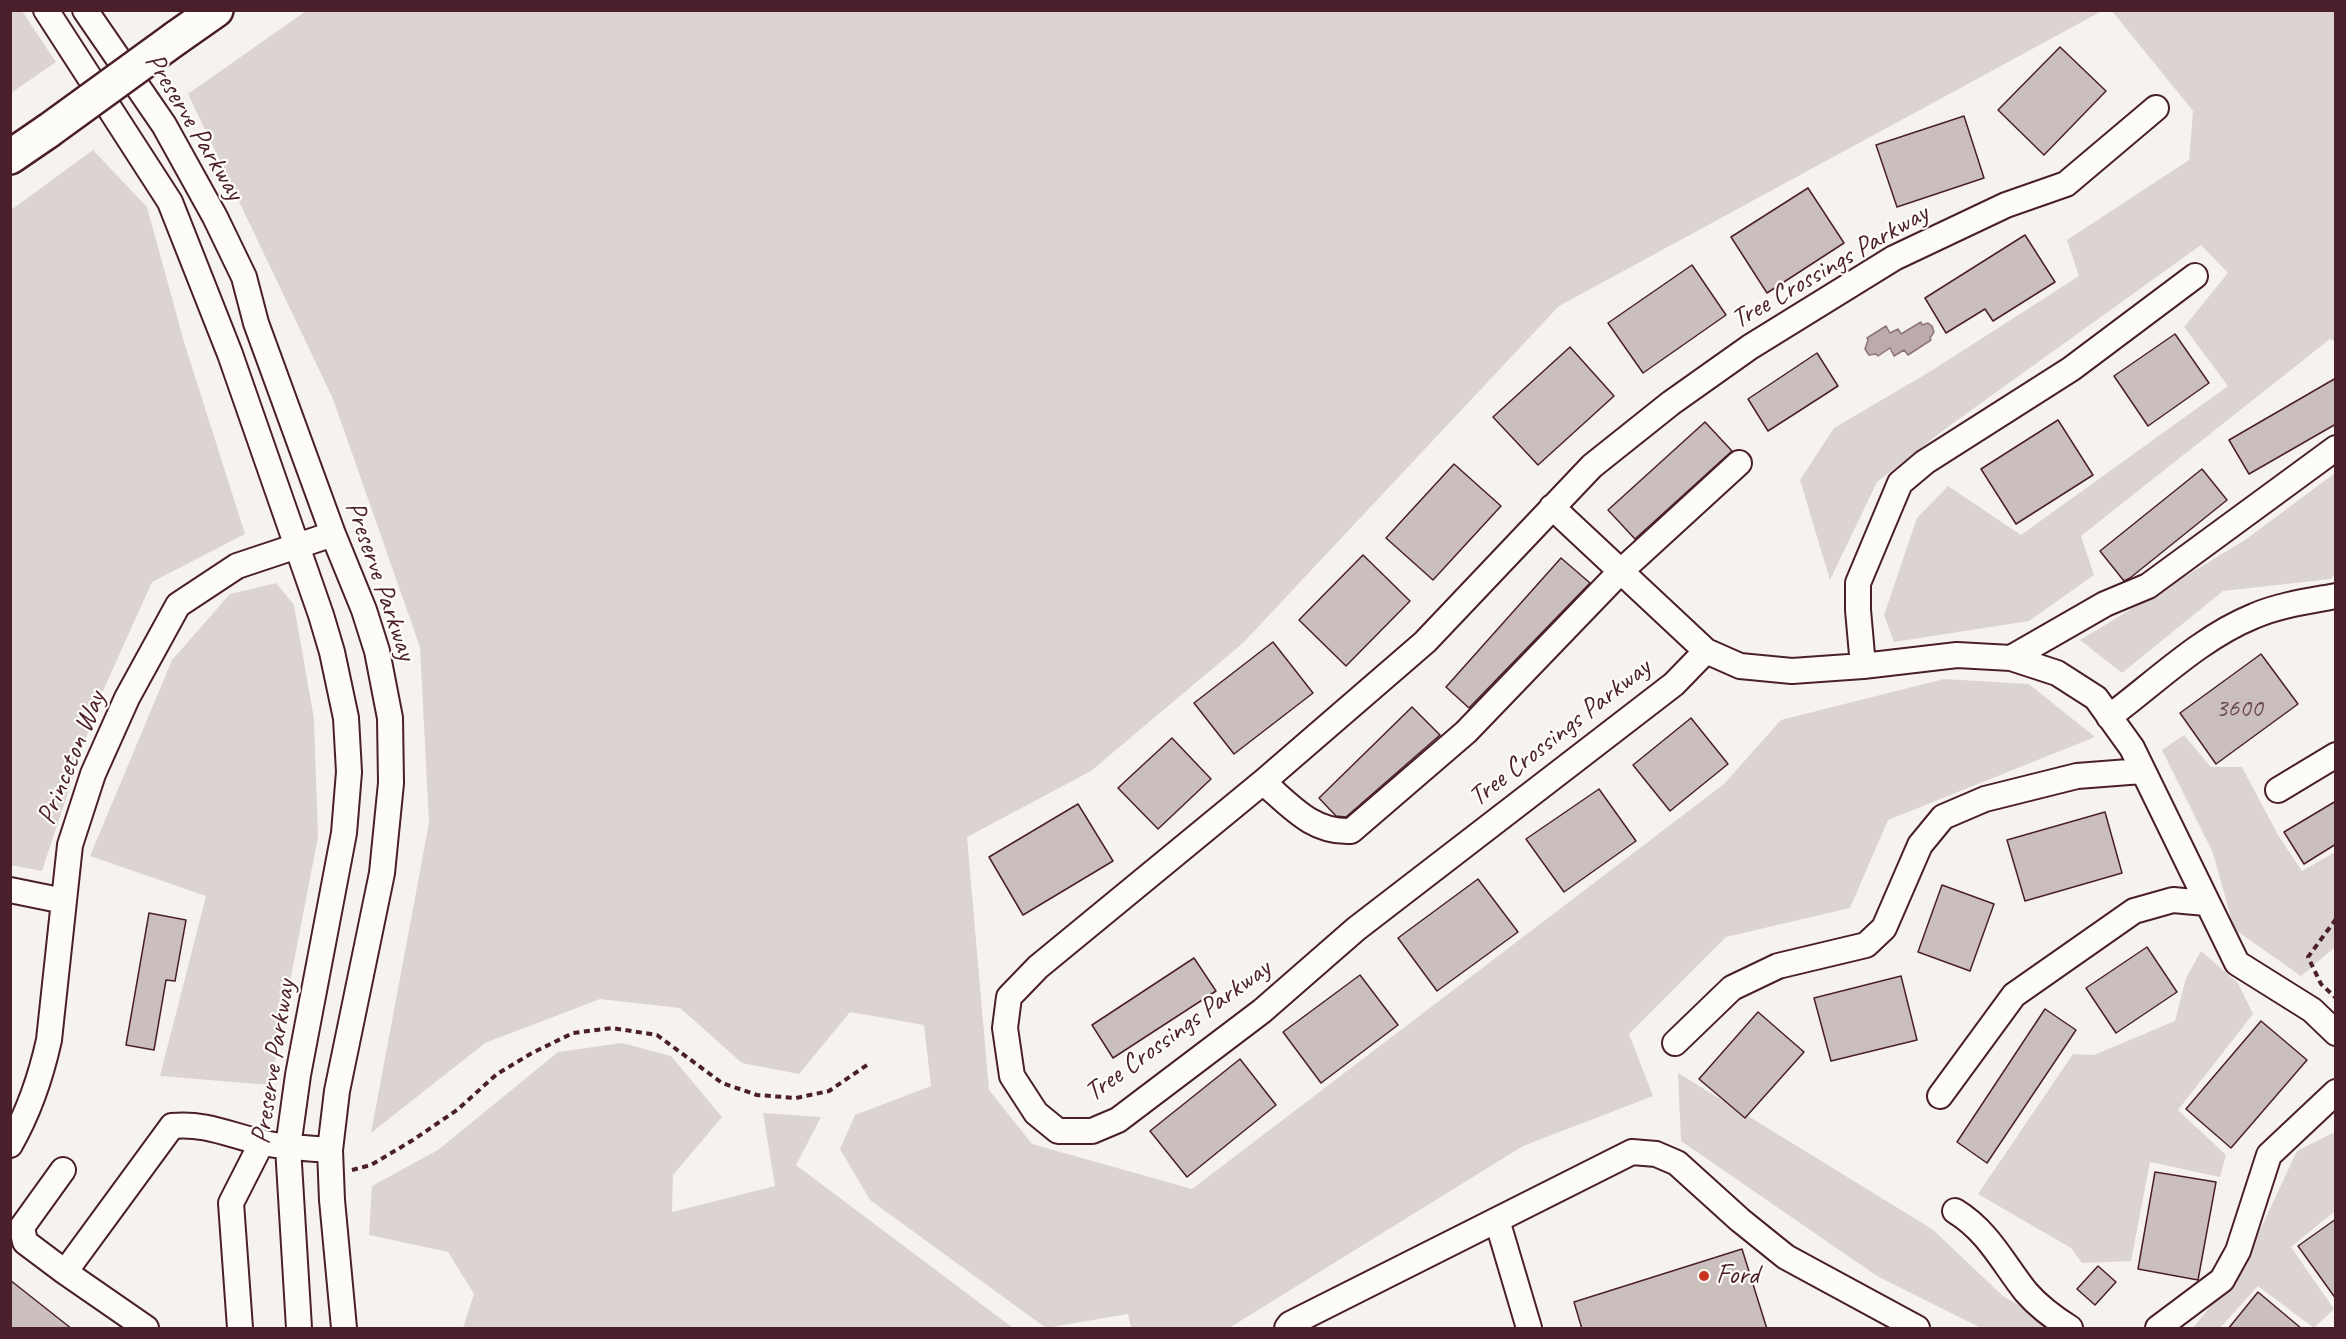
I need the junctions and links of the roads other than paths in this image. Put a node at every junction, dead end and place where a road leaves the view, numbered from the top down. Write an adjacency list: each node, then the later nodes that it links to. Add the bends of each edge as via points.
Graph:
1 (46, 10): 11 (street, Preserve Parkway, via 170,202 230,354)
2 (86, 10): 10 (street, Preserve Parkway, via 164,125 244,277 256,323)
3 (216, 10): 5 (highway, bridge)
4 (2156, 108): 9 (street, Tree Crossings Parkway, via 2066,184 2006,206 1894,258 1750,347 1600,459)
5 (10, 157)
6 (2195, 276): 16 (street, via 2071,369 1925,462 1900,483 1858,583)
7 (2336, 448): 15 (street, via 2148,586 2105,604)
8 (1739, 463): 12 (street)
9 (1552, 507): 12 (street); 20 (street, Tree Crossings Parkway, via 1425,642)
10 (333, 534): 11 (street, Princeton Way); 32 (street, Preserve Parkway, via 377,651 390,718 391,783 382,873 337,1091)
11 (296, 546): 23 (street, Princeton Way, via 237,566 178,605 127,698 93,774 70,845); 31 (street, Preserve Parkway, via 332,652 346,718 349,772 344,833)
12 (1620, 572): 14 (street); 20 (street, via 1466,732 1351,831 1334,832 1309,821)
13 (2336, 596): 17 (street, via 2255,615 2214,636)
14 (1706, 651): 16 (street, via 1740,666 1792,671); 20 (street, Tree Crossings Parkway, via 1674,684 1356,929 1262,1011 1118,1120 1092,1131 1058,1131 1036,1113 1012,1076 1005,1028 1009,997 1038,967)
15 (2011, 658): 16 (street, via 1957,655); 17 (street, via 2057,672 2096,698)
16 (1863, 666)
17 (2109, 717): 19 (street, via 2132,748)
18 (2336, 755): 21 (street)
19 (2142, 771): 24 (street); 26 (street, via 2077,776 1985,799 1943,817 1920,845 1884,928 1866,945 1778,966 1732,988)
20 (1263, 782)
21 (2278, 790)
22 (11, 894): 23 (street)
23 (64, 901): 30 (street, Princeton Way, via 45,1060)
24 (2206, 903): 25 (street, via 2237,963 2312,1010); 28 (street, via 2173,900 2134,911 2014,995)
25 (2336, 1033)
26 (1675, 1043)
27 (2336, 1092): 45 (street, via 2269,1155 2238,1251 2222,1280)
28 (1940, 1096)
29 (262, 1142): 31 (street); 36 (street, via 190,1124 172,1126); 38 (street, via 231,1203)
30 (10, 1145)
31 (288, 1147): 32 (street); 39 (street, Preserve Parkway)
32 (330, 1150): 40 (street, Preserve Parkway)
33 (63, 1170): 36 (street, via 22,1227 25,1242)
34 (1955, 1211): 44 (street, via 1974,1222 2044,1311)
35 (1497, 1220): 41 (street, via 1290,1324); 42 (street); 43 (street, via 1632,1152 1656,1154 1677,1163 1785,1257)
36 (65, 1272): 37 (street)
37 (146, 1329)
38 (240, 1329)
39 (299, 1329)
40 (344, 1329)
41 (1287, 1329)
42 (1529, 1329)
43 (1917, 1329)
44 (2070, 1329)
45 (2158, 1329)

